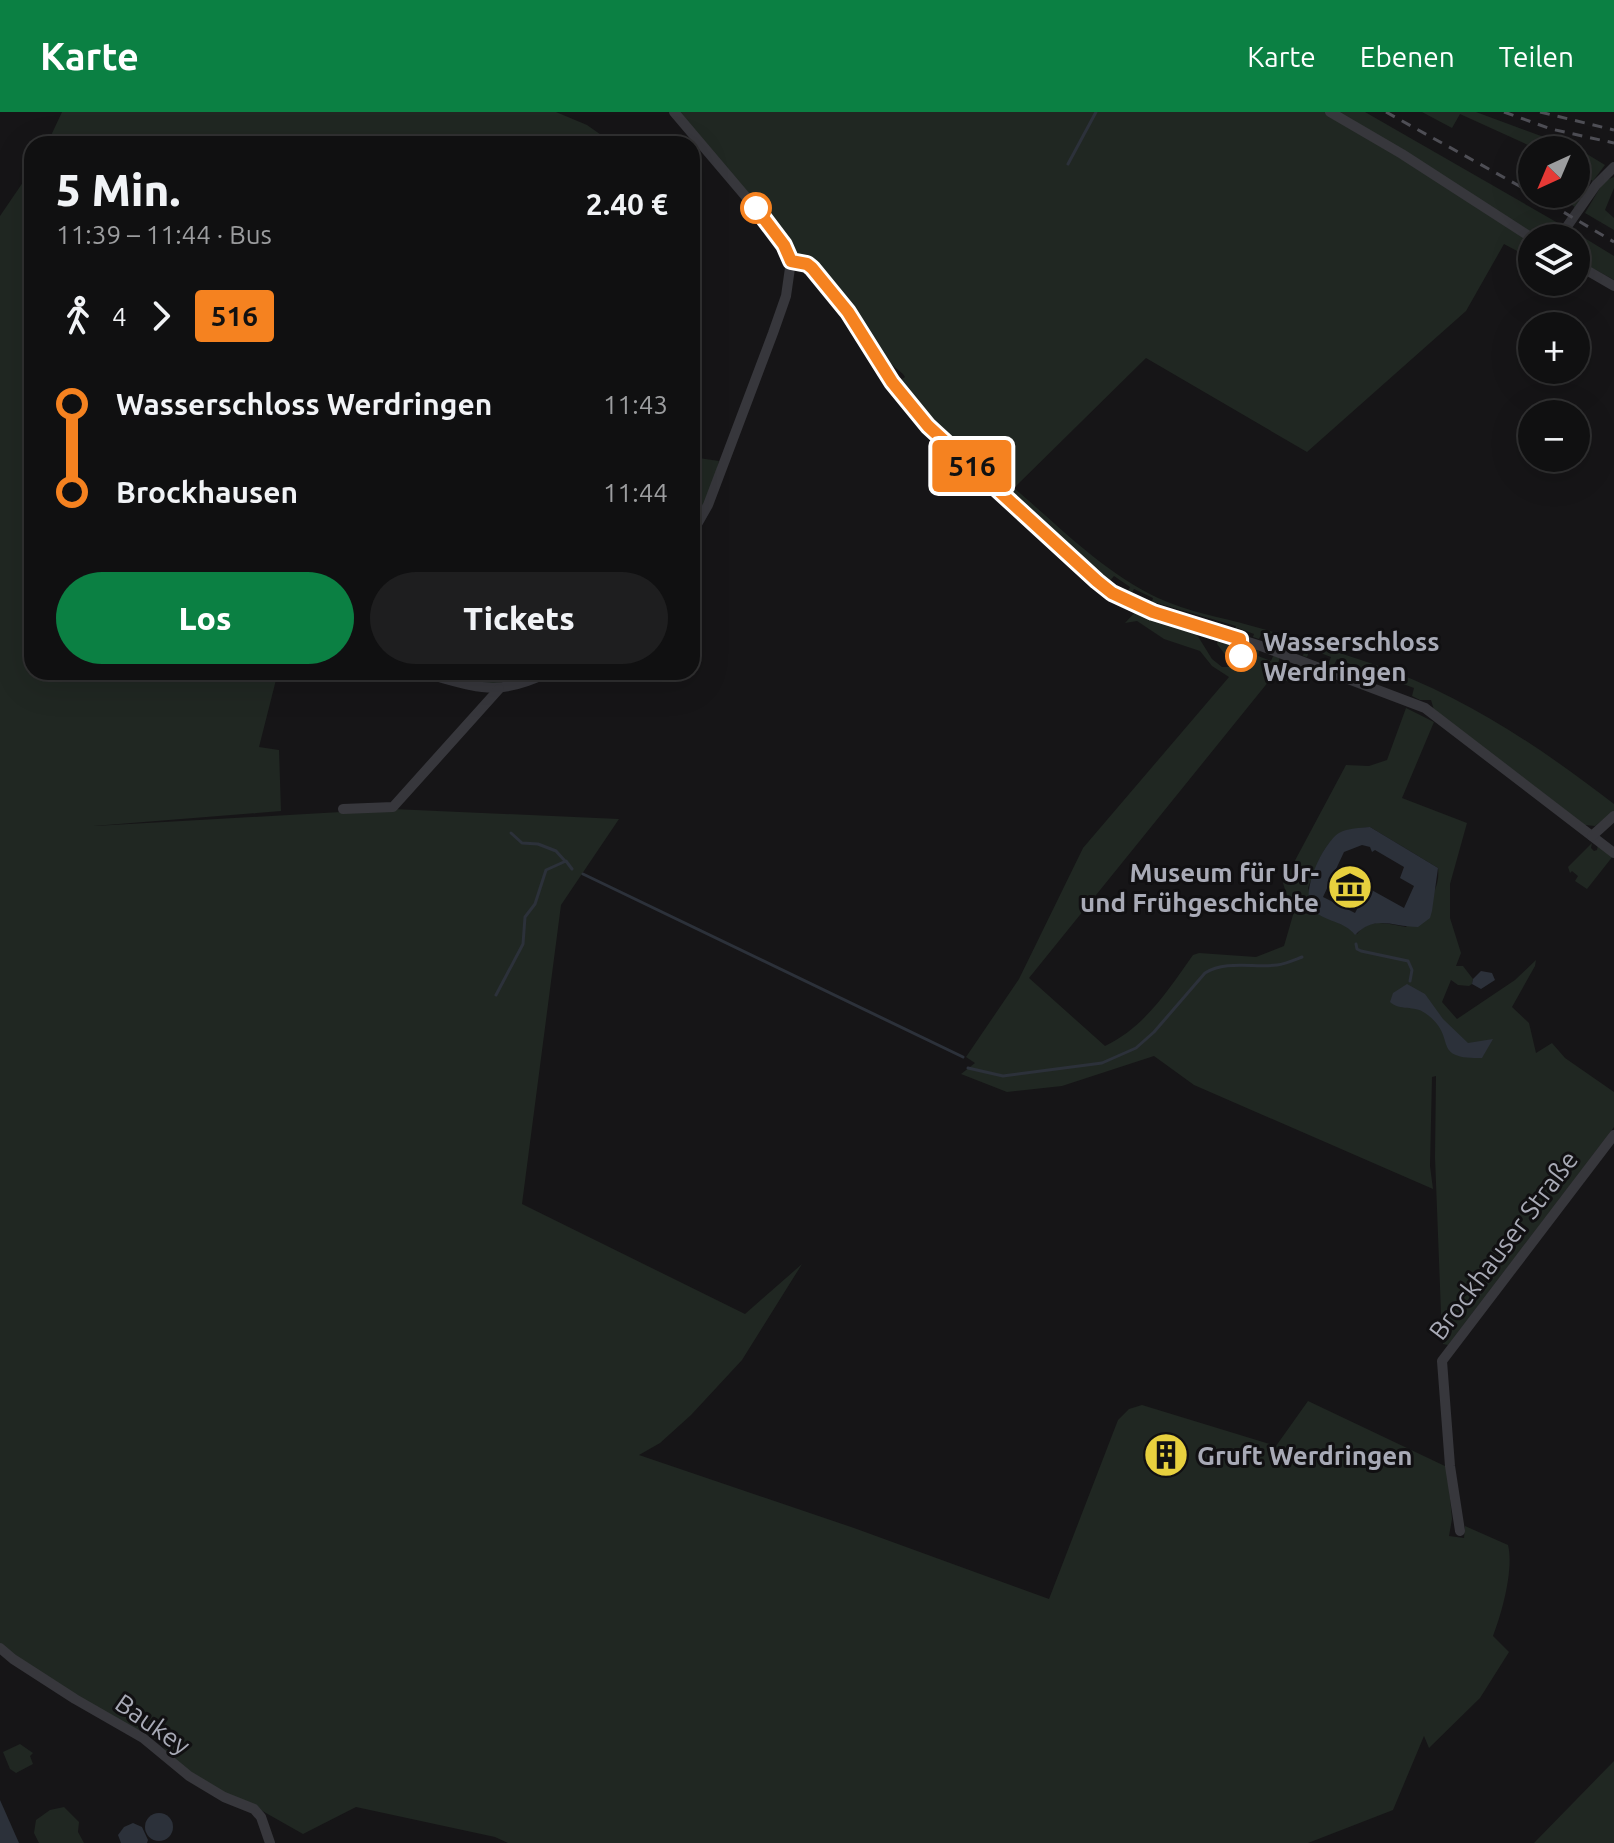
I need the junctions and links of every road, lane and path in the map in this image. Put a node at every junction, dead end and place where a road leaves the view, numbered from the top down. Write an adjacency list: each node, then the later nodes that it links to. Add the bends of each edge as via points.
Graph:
1 (674, 112): 3 (street)
2 (1330, 112): 7 (street)
3 (694, 136)
4 (700, 143): 8 (street, via 769,224)
5 (1614, 167): 6 (street)
6 (1569, 224)
7 (1518, 229)
8 (791, 261): 11 (street, via 773,333); 17 (street, via 816,272 928,426 1112,593 1425,708)
9 (1590, 272): 10 (street)
10 (1614, 286)
11 (700, 519)
12 (451, 680): 14 (street)
13 (525, 680): 14 (street)
14 (499, 689): 15 (street, via 393,807)
15 (343, 809)
16 (1614, 816): 17 (street)
17 (1592, 836): 18 (street)
18 (1614, 853)
19 (1614, 1135): 20 (street, Brockhauser Straße, via 1442,1361)
20 (1460, 1531)
21 (0, 1648): 22 (street, Baukey, via 143,1738 189,1776 254,1809)
22 (270, 1843)

